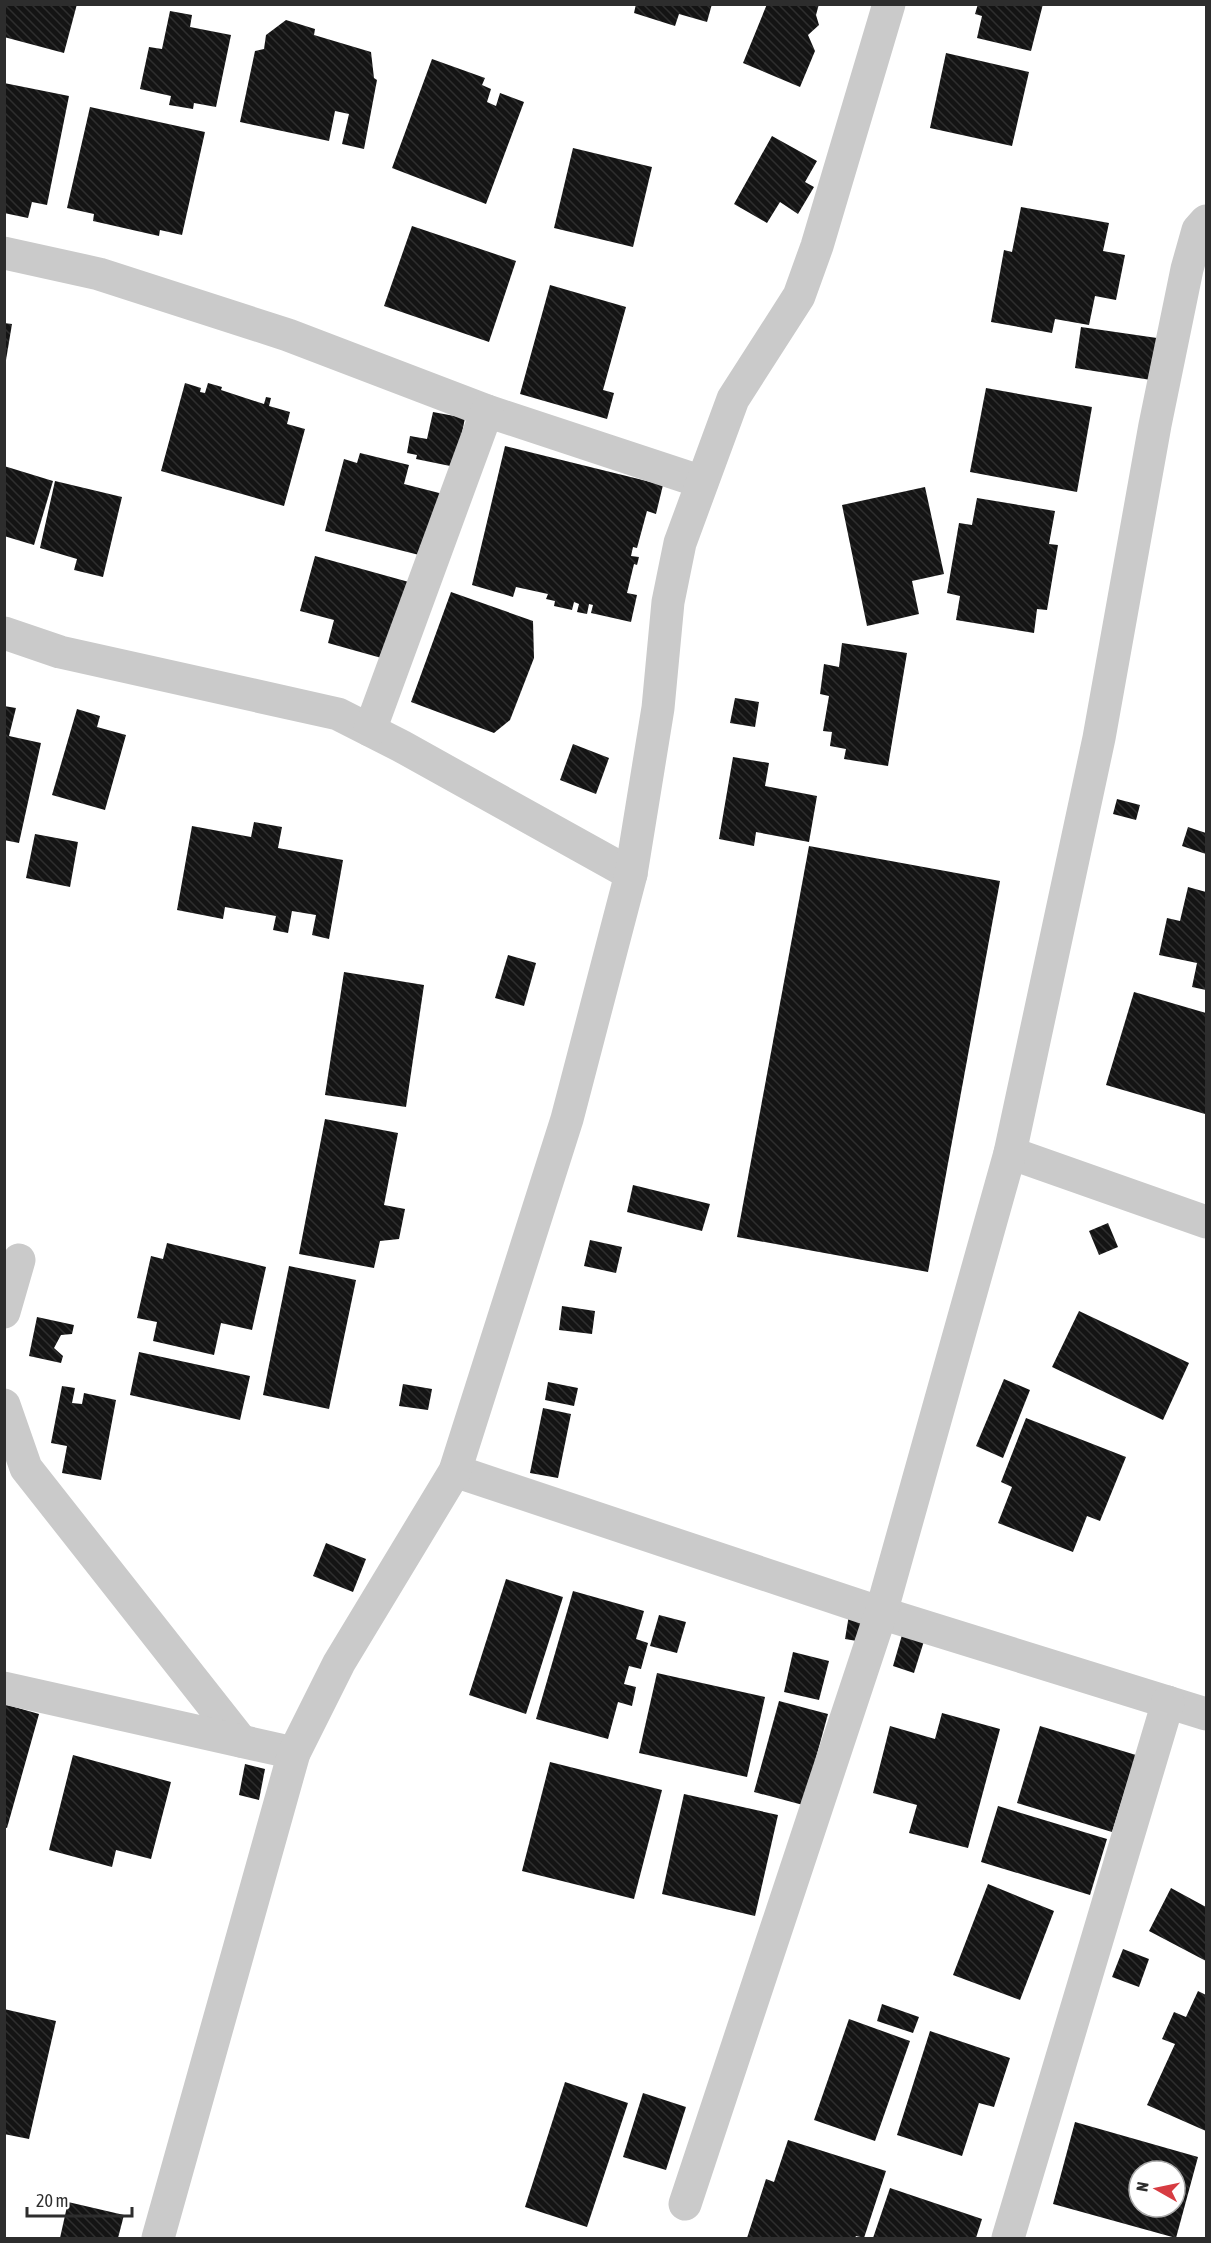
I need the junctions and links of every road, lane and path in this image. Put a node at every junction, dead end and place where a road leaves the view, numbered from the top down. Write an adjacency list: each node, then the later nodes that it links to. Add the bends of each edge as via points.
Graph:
1 (889, 4): 5 (street, via 799,296 733,399)
2 (1206, 221): 9 (street, via 1198,230 1187,269 1099,738)
3 (4, 253): 4 (street, via 99,274 277,332)
4 (487, 411): 5 (street); 7 (street)
5 (702, 482): 8 (street, via 680,543 668,602 658,708)
6 (4, 633): 7 (street, via 60,652 338,714)
7 (370, 730): 8 (street)
8 (631, 874): 14 (street, via 567,1119)
9 (1010, 1153): 10 (street); 15 (street)
10 (1206, 1222)
11 (19, 1260): 12 (street)
12 (4, 1312)
13 (4, 1405): 19 (street, via 26,1468)
14 (455, 1472): 15 (street); 20 (street, via 339,1662)
15 (881, 1613): 17 (street); 21 (street)
16 (4, 1688): 19 (street)
17 (1168, 1702): 18 (street); 23 (street)
18 (1206, 1714)
19 (241, 1741): 20 (street)
20 (294, 1753): 22 (street)
21 (685, 2204)
22 (158, 2238)
23 (1008, 2238)

